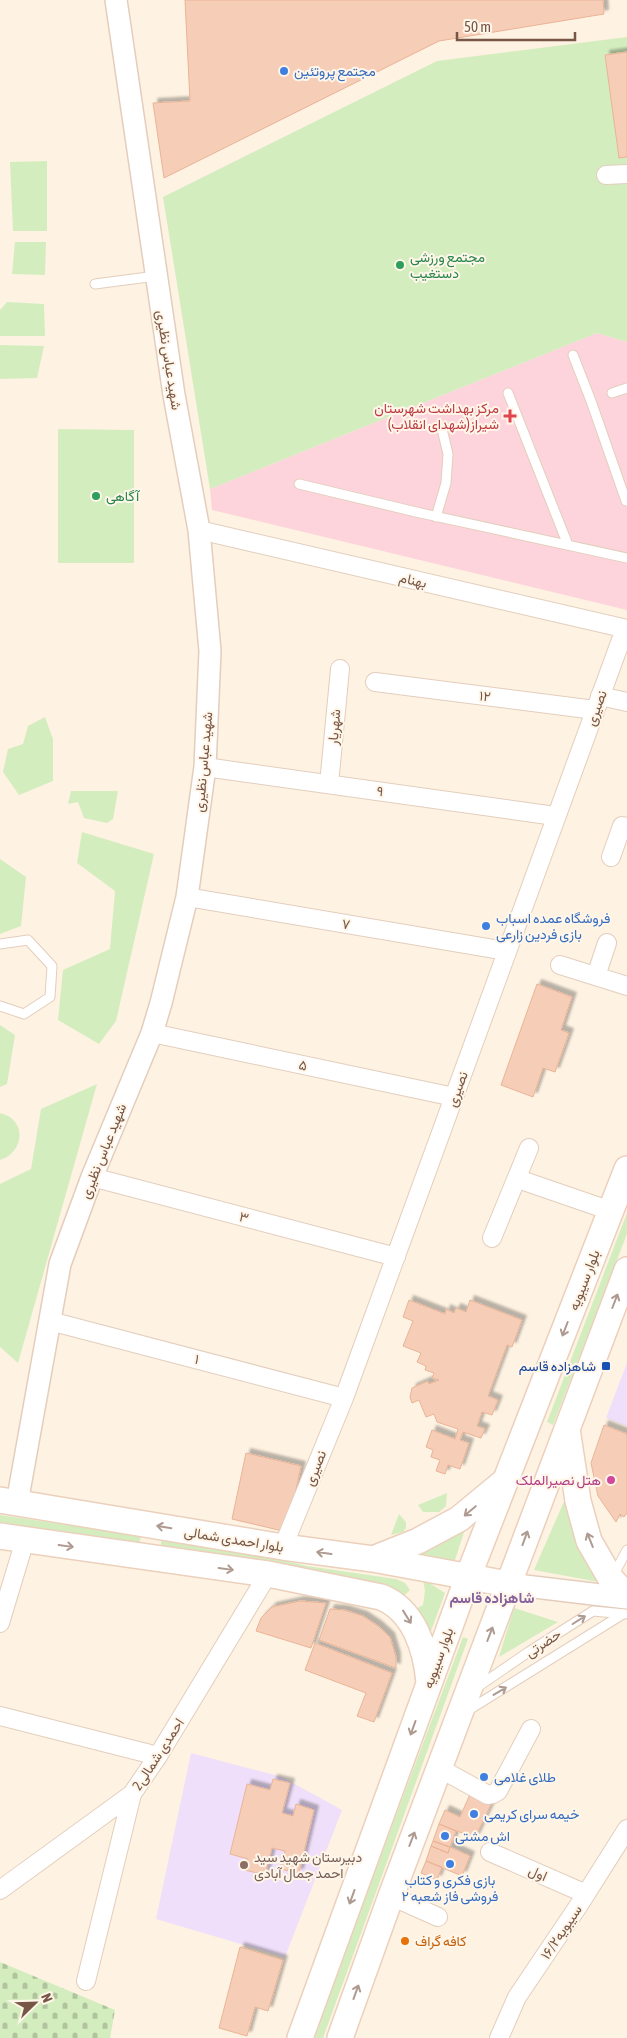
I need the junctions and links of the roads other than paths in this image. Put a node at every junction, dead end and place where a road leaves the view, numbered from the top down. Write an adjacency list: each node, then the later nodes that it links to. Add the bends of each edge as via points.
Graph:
1 (116, 0): 4 (street, شهید عباس نظیری)
2 (627, 174): 3 (street)
3 (606, 175)
4 (156, 276): 5 (lane); 14 (street, شهید عباس نظیری)
5 (95, 284)
6 (573, 355): 12 (lane)
7 (627, 388): 9 (lane)
8 (508, 393): 15 (lane)
9 (612, 393)
10 (442, 429): 13 (lane, via 448,454 446,483)
11 (299, 484): 13 (lane)
12 (627, 501)
13 (436, 517): 15 (lane)
14 (199, 530): 17 (street, بهنام); 22 (street, شهید عباس نظیری, via 210,651)
15 (568, 545): 16 (lane)
16 (627, 558)
17 (626, 629): 21 (street, نصیری)
18 (340, 669): 23 (street, شهریار)
19 (375, 682): 21 (street, ۱۲)
20 (627, 702): 21 (street, ۱۲)
21 (598, 703): 24 (street, نصیری)
22 (205, 767): 23 (street, ۹); 27 (street, شهید عباس نظیری)
23 (329, 784): 24 (street, ۹)
24 (555, 816): 30 (street, نصیری)
25 (627, 827): 26 (street, via 622,826)
26 (611, 857)
27 (187, 898): 30 (street, ۷); 35 (street, شهید عباس نظیری)
28 (607, 943): 32 (street)
29 (0, 944): 34 (lane, via 28,940 52,966 50,997 24,1014)
30 (506, 951): 36 (street, نصیری)
31 (560, 965): 32 (street)
32 (596, 976): 33 (street)
33 (627, 986)
34 (0, 1006)
35 (152, 1034): 36 (street, ۵); 39 (street, شهید عباس نظیری)
36 (454, 1097): 43 (street, نصیری)
37 (529, 1148): 40 (street)
38 (627, 1169): 41 (main road, بلوار سیبویه)
39 (92, 1177): 43 (street, ۳); 45 (street, شهید عباس نظیری, via 60,1264)
40 (518, 1178): 41 (street); 42 (street)
41 (611, 1211): 48 (main road, بلوار سیبویه, one-way to 48)
42 (492, 1238)
43 (396, 1256): 46 (street, نصیری)
44 (627, 1270): 47 (main road, one-way to 44)
45 (50, 1320): 46 (street, ۱); 49 (street, شهید عباس نظیری)
46 (344, 1398): 52 (street, نصیری)
47 (566, 1429): 57 (main road, one-way to 47); 58 (main road, one-way to 47, via 589,1541 578,1501)
48 (507, 1480): 54 (main road, one-way to 54, via 459,1519 418,1541); 56 (main road, بلوار سیبویه)
49 (8, 1502): 52 (main road, بلوار احمدی شمالی, one-way to 49)
50 (0, 1536): 51 (main road)
51 (25, 1540): 55 (main road, one-way to 55); 59 (street)
52 (283, 1547): 54 (main road, بلوار احمدی شمالی, one-way to 52)
53 (627, 1550): 58 (lane)
54 (372, 1559): 56 (main road, بلوار احمدی شمالی)
55 (268, 1574): 60 (main road, one-way to 60, via 366,1593 394,1602 403,1611 426,1656); 64 (street, 2احمدی شمالی)
56 (468, 1577): 57 (main road, بلوار احمدی شمالی); 60 (main road, بلوار سیبویه)
57 (508, 1584): 58 (street); 61 (main road, one-way to 57)
58 (623, 1600): 61 (lane, one-way to 58); 61 (lane, حضرتی, one-way to 58, via 530,1651 593,1611)
59 (0, 1623)
60 (429, 1682): 74 (main road, بلوار سیبویه, one-way to 74)
61 (462, 1706): 65 (main road)
62 (0, 1716): 64 (street)
63 (531, 1729): 65 (street, via 498,1791 493,1794 488,1795)
64 (158, 1756): 66 (street, 2احمدی شمالی)
65 (439, 1768): 71 (main road, one-way to 65)
66 (132, 1794): 69 (street, 2احمدی شمالی); 73 (street)
67 (627, 1829): 70 (street, سیبویه۱۶/۲)
68 (490, 1852): 70 (street, اول)
69 (0, 1890)
70 (586, 1894): 76 (street, سیبویه۱۶/۲, via 517,1997)
71 (390, 1896): 72 (street); 75 (main road, one-way to 71)
72 (438, 1917)
73 (86, 1981)
74 (300, 2038)
75 (340, 2038)
76 (499, 2038)

